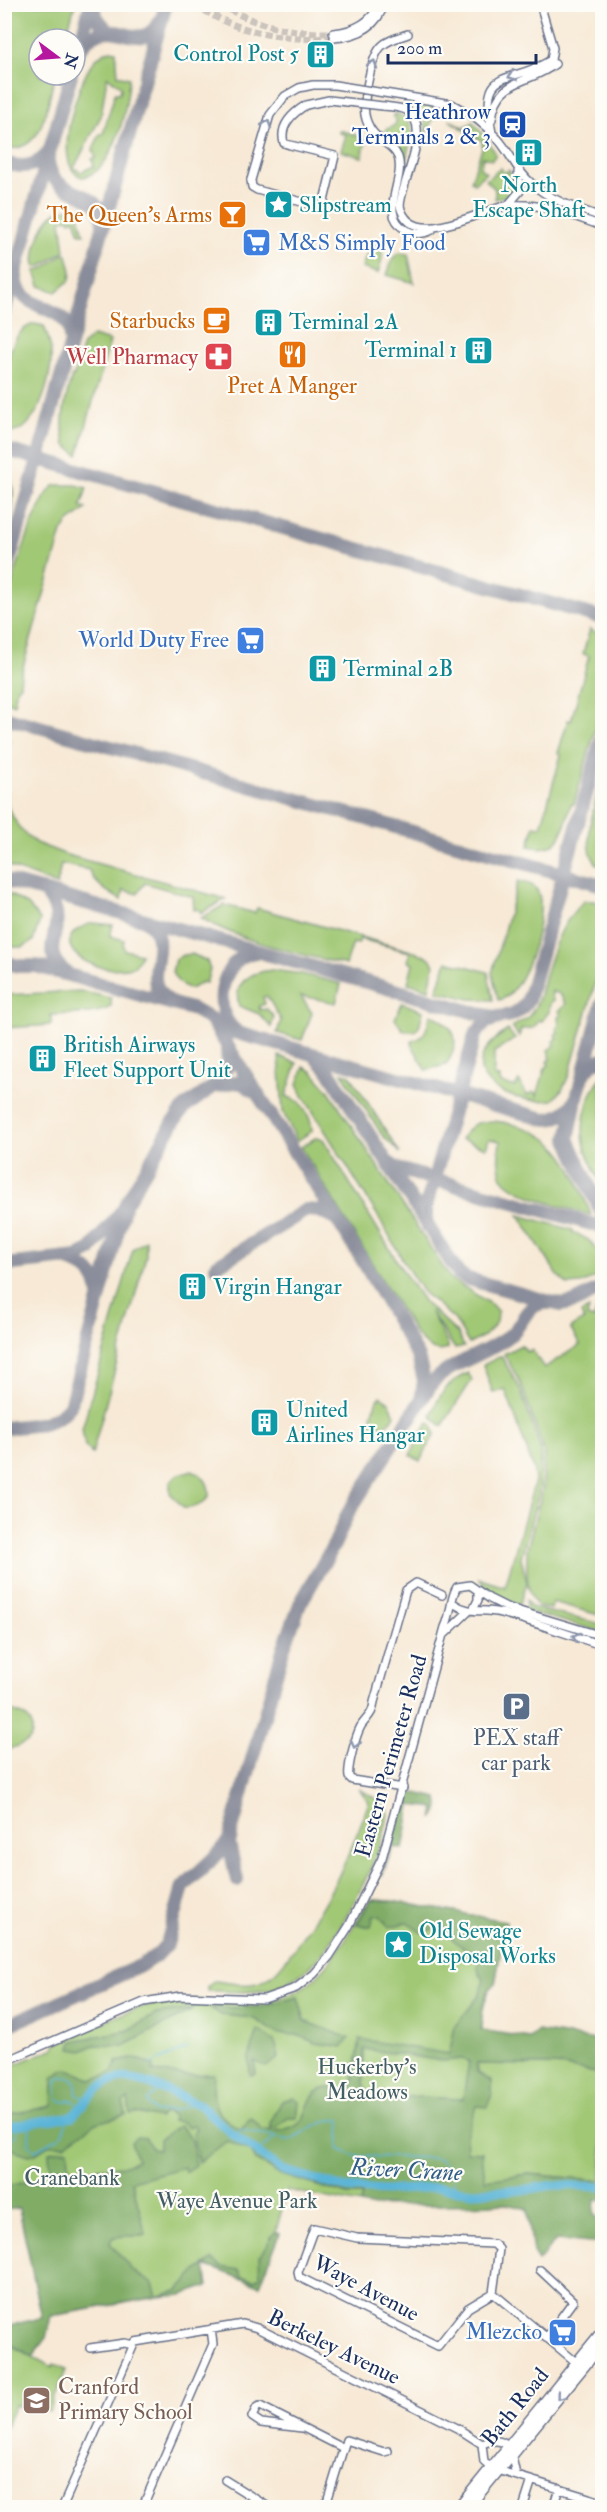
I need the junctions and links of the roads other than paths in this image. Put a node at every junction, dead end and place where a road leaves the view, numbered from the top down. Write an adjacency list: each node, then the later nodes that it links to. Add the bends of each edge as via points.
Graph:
1 (379, 4): 2 (street, via 361,26 333,36 363,30 379,17)
2 (384, 4)
3 (540, 4): 6 (street, one-way to 6, via 551,41 551,60 509,76 494,87 487,105)
4 (408, 34): 10 (street, one-way to 4, via 419,234 407,231 398,222 393,201 398,158 392,147 372,132 365,118 373,61 381,46)
5 (555, 64): 6 (street, via 517,82 498,97)
6 (492, 133): 7 (street); 10 (street, one-way to 6, bridge, via 419,227 406,219 400,206 418,131 416,119 409,111 329,100 306,105 295,113 284,128 284,142 336,159 324,203 319,207 251,186 270,115 285,96 300,88 335,85 452,104)
7 (518, 169): 8 (street, via 520,191); 9 (street, via 545,194)
8 (509, 204): 10 (street); 11 (street, via 547,207)
9 (603, 217)
10 (446, 224)
11 (603, 226)
12 (478, 1591): 14 (street, via 470,1585 459,1585 453,1592); 15 (street); 17 (street, via 506,1607)
13 (442, 1595): 19 (street, one-way to 19, via 418,1584 408,1588 373,1712 360,1729 348,1770 352,1780)
14 (453, 1603): 15 (street); 16 (street, Eastern Perimeter Road)
15 (471, 1611): 16 (street); 18 (street, one-way to 15, via 501,1613)
16 (445, 1634): 19 (street, Eastern Perimeter Road)
17 (603, 1636)
18 (603, 1645)
19 (403, 1788): 20 (street, Eastern Perimeter Road, via 382,1858 359,1908 329,1957 306,1981 264,1999 185,1996 149,2001)
20 (4, 2062)
21 (540, 2270): 25 (street, via 573,2301)
22 (493, 2293): 22 (street, Waye Avenue, via 499,2249 494,2244 357,2238 314,2228 298,2272 299,2277 438,2346 468,2308); 25 (street)
23 (212, 2329): 26 (street, Berkeley Avenue, via 140,2340); 32 (street, Berkeley Avenue, via 250,2325); 43 (street, via 213,2344)
24 (603, 2331): 29 (highway, Bath Road)
25 (546, 2338): 29 (street)
26 (133, 2345): 28 (street, Berkeley Avenue); 42 (street)
27 (603, 2345): 30 (highway, Bath Road)
28 (90, 2348)
29 (577, 2363): 30 (highway); 34 (highway, Bath Road)
30 (580, 2373): 34 (highway, Bath Road, one-way to 34)
31 (302, 2428): 31 (street, via 260,2406 252,2418 261,2423); 33 (street)
32 (482, 2444): 34 (street, via 497,2442); 36 (street, via 485,2465)
33 (343, 2448): 35 (street, via 347,2439); 45 (street)
34 (510, 2449): 36 (highway, Bath Road); 37 (street)
35 (388, 2451)
36 (495, 2469): 37 (street); 46 (highway, Bath Road); 47 (highway, Bath Road)
37 (516, 2475): 39 (street)
38 (225, 2480): 44 (street)
39 (532, 2480): 40 (street); 48 (street)
40 (559, 2488): 41 (street); 49 (street)
41 (603, 2502)
42 (62, 2508)
43 (141, 2508)
44 (270, 2508)
45 (325, 2508)
46 (458, 2508)
47 (468, 2508)
48 (523, 2508)
49 (553, 2508)

